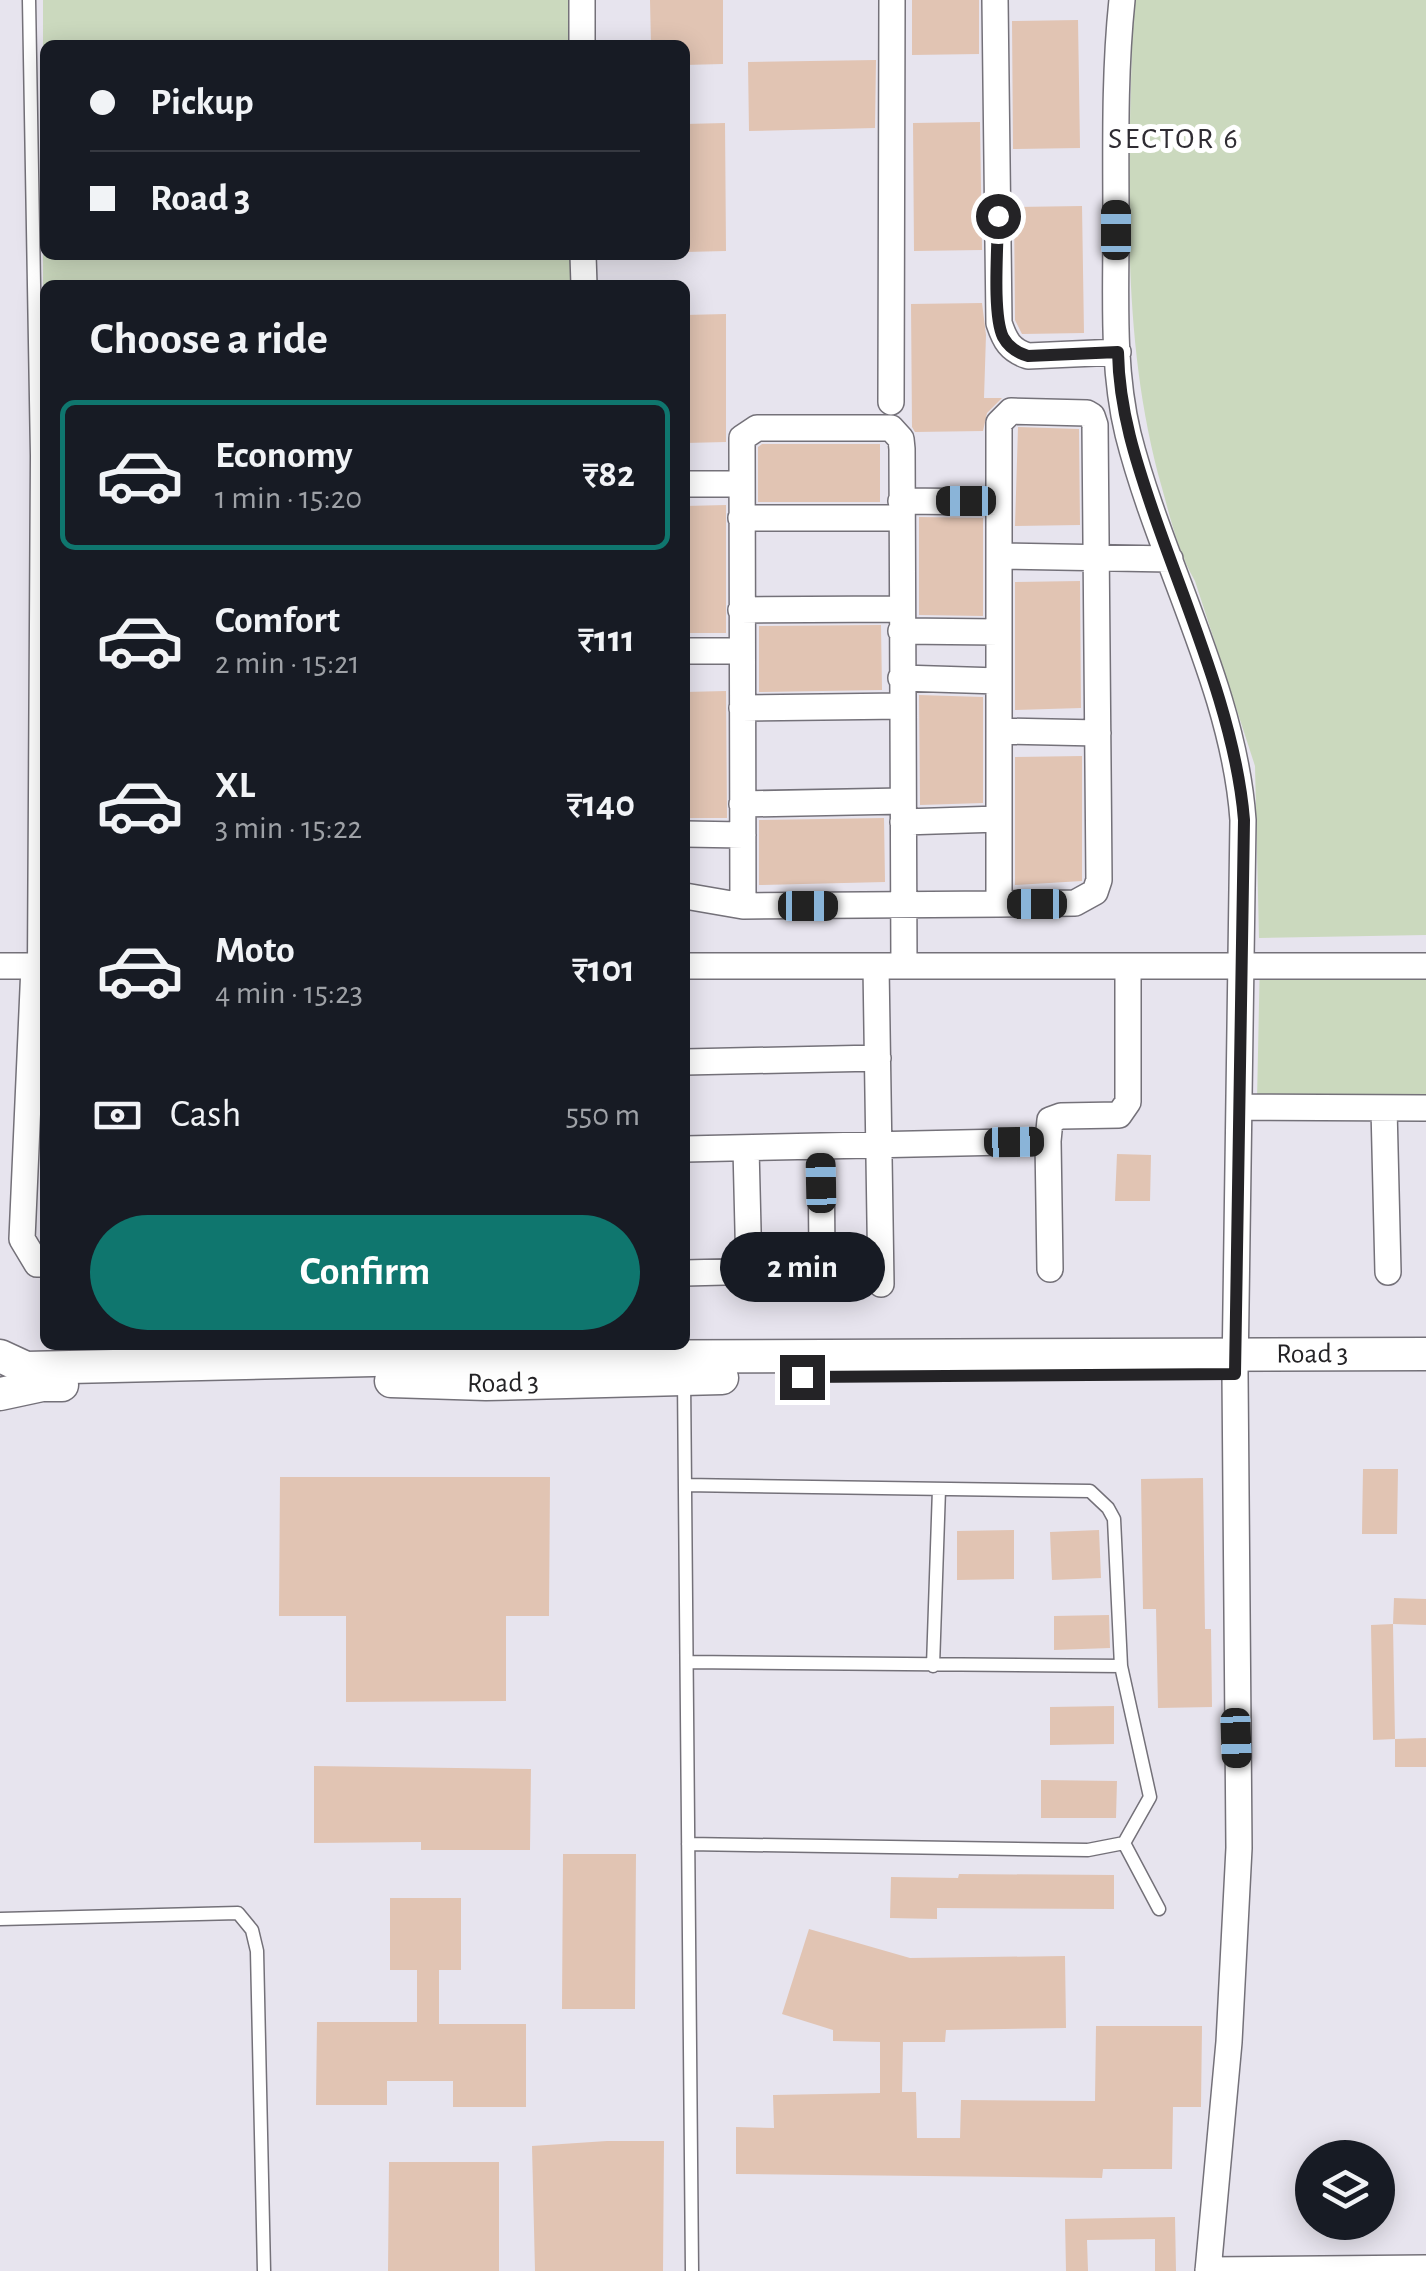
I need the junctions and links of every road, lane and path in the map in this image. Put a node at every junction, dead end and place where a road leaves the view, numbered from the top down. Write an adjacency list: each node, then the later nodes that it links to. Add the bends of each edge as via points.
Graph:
1 (28, 0): 38 (lane)
2 (582, 0): 6 (street)
3 (892, 0): 8 (street)
4 (995, 0): 7 (street, via 998,323 1004,340 1028,356)
5 (1122, 0): 7 (street)
6 (582, 40)
7 (1118, 352): 16 (street, via 1128,431)
8 (890, 402)
9 (690, 484): 10 (street)
10 (741, 484): 12 (street, via 742,438 757,428 891,428 901,439); 13 (street)
11 (1000, 502): 12 (street); 14 (street); 15 (street, via 1004,415 1087,412 1095,425)
12 (901, 509): 13 (street); 18 (street)
13 (741, 518): 17 (street)
14 (1000, 556): 15 (street); 19 (street)
15 (1094, 556): 16 (street); 27 (street)
16 (1170, 559): 43 (street, via 1240,782)
17 (742, 610): 18 (street); 20 (street)
18 (900, 620): 19 (street); 22 (street)
19 (999, 632): 23 (street)
20 (742, 650): 21 (street); 25 (street)
21 (690, 651)
22 (902, 678): 23 (street); 24 (street)
23 (999, 682): 26 (street)
24 (902, 706): 25 (street); 29 (street)
25 (742, 708): 28 (street)
26 (999, 730): 27 (street); 30 (street)
27 (1098, 733): 35 (street, via 1095,892 1075,903)
28 (742, 804): 29 (street); 32 (street)
29 (903, 812): 30 (street); 34 (street)
30 (999, 820): 35 (street)
31 (690, 834): 32 (street)
32 (743, 834): 36 (street)
33 (690, 897): 36 (street)
34 (904, 904): 35 (street); 36 (street); 41 (street)
35 (999, 904)
36 (743, 906)
37 (0, 966): 38 (street)
38 (39, 966): 55 (street, via 22,1239)
39 (690, 966): 40 (street)
40 (876, 966): 41 (street); 45 (street)
41 (904, 966): 42 (street)
42 (1128, 966): 43 (street); 50 (street, via 1126,1108 1050,1120)
43 (1241, 966): 44 (street); 47 (street)
44 (1426, 966)
45 (878, 1058): 46 (street); 51 (street)
46 (690, 1062)
47 (1239, 1107): 48 (street); 63 (street)
48 (1384, 1108): 49 (street); 58 (street)
49 (1426, 1108)
50 (1048, 1141): 51 (street); 56 (street)
51 (880, 1145): 52 (street); 60 (street)
52 (821, 1146): 54 (street); 57 (street, via 819,1265)
53 (690, 1148): 54 (street)
54 (746, 1148): 57 (street)
55 (40, 1264)
56 (1050, 1268)
57 (749, 1272): 59 (street)
58 (1388, 1272)
59 (690, 1273)
60 (882, 1284)
61 (1426, 1354): 63 (street, Road 3)
62 (0, 1356): 64 (street, Road 3, via 26,1368)
63 (1235, 1364): 64 (street, Road 3); 65 (street, Road 3); 77 (street, via 1240,1848)
64 (683, 1367): 66 (street, Road 3, via 486,1384 42,1385); 67 (lane)
65 (1426, 1374)
66 (0, 1394)
67 (685, 1485): 68 (lane); 69 (lane)
68 (938, 1489): 70 (lane); 71 (lane, via 1090,1491 1099,1498 1114,1519)
69 (687, 1662): 70 (lane); 73 (lane)
70 (933, 1666): 71 (lane)
71 (1121, 1666): 72 (lane, via 1150,1797)
72 (1124, 1843): 73 (lane, via 1088,1850); 74 (lane)
73 (688, 1844): 79 (lane)
74 (1159, 1908)
75 (0, 1918): 78 (lane, via 238,1913 252,1930)
76 (1426, 2268): 77 (street)
77 (1208, 2270)
78 (264, 2271)
79 (692, 2271)

